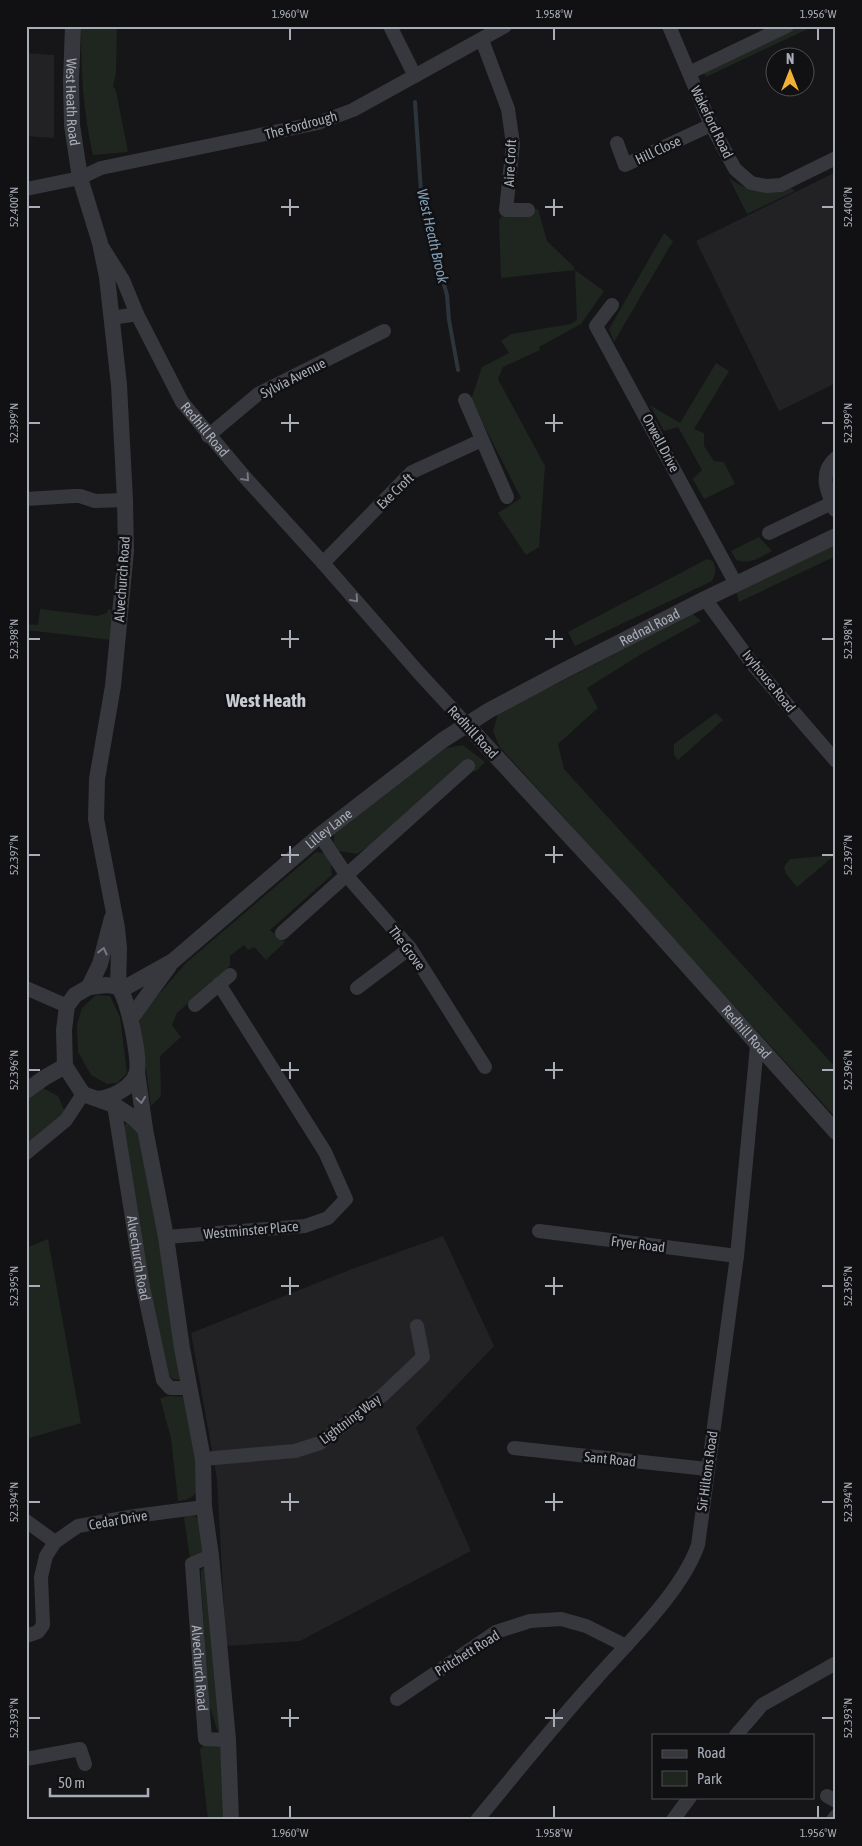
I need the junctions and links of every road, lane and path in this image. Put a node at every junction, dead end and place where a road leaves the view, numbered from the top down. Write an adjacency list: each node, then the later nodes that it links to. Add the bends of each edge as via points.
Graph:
1 (73, 26): 12 (street, West Heath Road, via 72,125)
2 (390, 26): 8 (street)
3 (505, 26): 6 (street, The Fordrough)
4 (669, 26): 7 (street, Wakeford Road)
5 (787, 26): 7 (street)
6 (482, 40): 8 (street, The Fordrough); 14 (street, Aire Croft, via 508,109 512,136 506,210)
7 (689, 73): 9 (street, Wakeford Road)
8 (415, 76): 12 (street, The Fordrough, via 353,110 318,123 101,168)
9 (711, 125): 10 (street, Hill Close, via 625,165); 11 (street, Wakeford Road, via 735,169 751,183 781,185)
10 (617, 144)
11 (836, 158)
12 (80, 178): 13 (street, The Fordrough); 15 (street, Redhill Road)
13 (26, 189)
14 (528, 210)
15 (100, 243): 17 (street, Redhill Road, via 123,280); 18 (street, Alvechurch Road)
16 (612, 305): 31 (street, Orwell Drive, via 596,326)
17 (137, 314): 18 (street); 21 (street, Redhill Road, via 182,402)
18 (112, 318): 26 (street, Alvechurch Road)
19 (384, 331): 21 (street, Sylvia Avenue, via 258,394)
20 (465, 400): 22 (street)
21 (208, 436): 30 (street, Redhill Road, one-way to 30)
22 (482, 440): 24 (street); 30 (street, Exe Croft, via 412,472)
23 (836, 458): 27 (street, via 830,463 825,485)
24 (507, 497)
25 (26, 499): 26 (street, via 80,496 95,502)
26 (125, 500): 38 (street, Alvechurch Road, via 126,551 114,676 97,779 96,819)
27 (834, 507): 28 (street)
28 (769, 533)
29 (836, 536): 31 (street, Rednal Road)
30 (323, 563): 33 (street, Redhill Road, one-way to 33)
31 (736, 584): 32 (street, Rednal Road)
32 (705, 599): 33 (street, Rednal Road, via 488,711); 34 (street, Ivyhouse Road, via 754,666)
33 (467, 725): 36 (street, Lilley Lane); 51 (street, Redhill Road, via 626,897)
34 (836, 760)
35 (468, 766): 37 (street)
36 (320, 835): 37 (street, The Grove); 42 (street, Lilley Lane)
37 (347, 876): 39 (street); 41 (street, The Grove)
38 (113, 913): 40 (street, Alvechurch Road); 44 (street, Alvechurch Road, one-way to 38, via 100,964)
39 (282, 933)
40 (119, 948): 43 (street, Alvechurch Road, via 131,976); 46 (street, Alvechurch Road)
41 (410, 948): 47 (street); 53 (street, The Grove)
42 (173, 961): 43 (street, Lilley Lane); 50 (street, Lilley Lane)
43 (138, 981): 46 (street, Lilley Lane)
44 (89, 987): 46 (street, via 107,985); 49 (street, via 75,995)
45 (26, 988): 49 (street)
46 (120, 988): 50 (street)
47 (357, 988)
48 (195, 1005): 62 (street, Westminster Place, via 225,979 325,1152 346,1199 328,1218 305,1226)
49 (67, 1006): 52 (street)
50 (131, 1018): 54 (street)
51 (757, 1046): 59 (street, Redhill Road); 63 (street, Sir Hiltons Road)
52 (65, 1066): 55 (street); 56 (street)
53 (485, 1067)
54 (137, 1072): 56 (street, via 121,1091 109,1097); 58 (street, Alvechurch Road, one-way to 58)
55 (26, 1091)
56 (90, 1096): 57 (street); 60 (street)
57 (114, 1105): 58 (street); 65 (street, Alvechurch Road, via 143,1287 162,1380 170,1388)
58 (145, 1129): 62 (street, Alvechurch Road)
59 (836, 1132)
60 (26, 1153)
61 (539, 1231): 63 (street, Fryer Road)
62 (166, 1238): 65 (street, Alvechurch Road)
63 (737, 1256): 68 (street, Sir Hiltons Road)
64 (417, 1326): 67 (street, Lightning Way, via 422,1357 383,1394 320,1443 295,1451)
65 (189, 1388): 67 (street, Alvechurch Road)
66 (514, 1448): 68 (street, Sant Road)
67 (203, 1459): 69 (street, Alvechurch Road)
68 (707, 1469): 74 (street, Sir Hiltons Road, via 698,1545 692,1560 686,1572)
69 (204, 1507): 71 (street, Cedar Drive, via 78,1526); 72 (street, Alvechurch Road)
70 (26, 1522): 71 (street)
71 (55, 1542): 73 (street, Cedar Drive, via 46,1556 41,1577 44,1625 38,1632)
72 (211, 1556): 78 (street, Alvechurch Road); 78 (street, Alvechurch Road, via 192,1564 205,1739)
73 (26, 1636)
74 (626, 1646): 76 (street, Pritchett Road, via 586,1626 561,1619 530,1621 496,1632); 84 (street, Sir Hiltons Road)
75 (836, 1663): 77 (street, via 762,1705)
76 (397, 1699)
77 (737, 1734)
78 (228, 1740): 83 (street, Alvechurch Road)
79 (26, 1759): 80 (street, via 80,1749)
80 (84, 1764)
81 (689, 1798): 85 (street)
82 (836, 1816): 86 (street)
83 (231, 1820)
84 (477, 1820)
85 (673, 1820)
86 (833, 1820)

